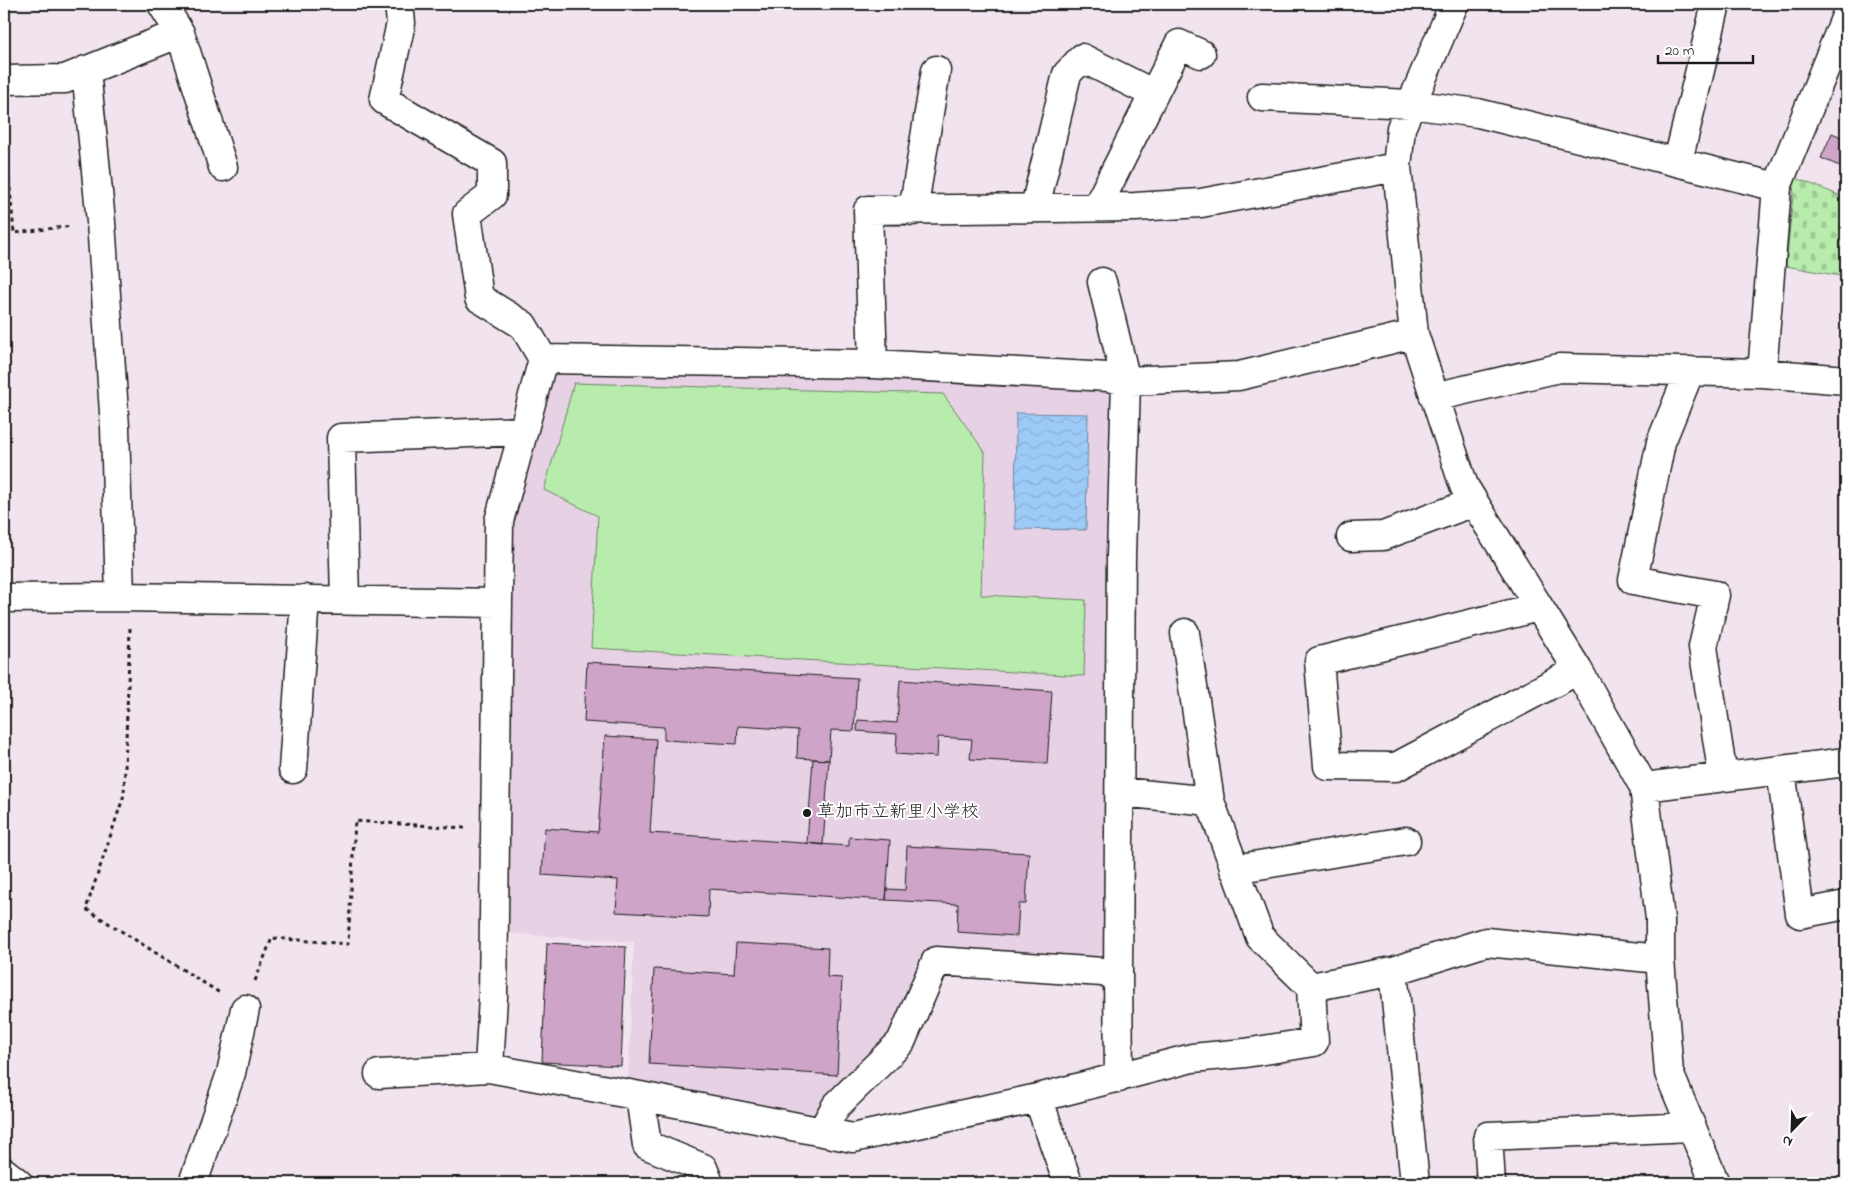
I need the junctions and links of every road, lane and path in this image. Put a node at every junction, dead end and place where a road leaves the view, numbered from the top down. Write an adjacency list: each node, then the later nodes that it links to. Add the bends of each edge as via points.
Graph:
1 (162, 4): 6 (street)
2 (399, 4): 25 (street, via 401,23 384,100 492,163 492,195 467,214 479,298 523,325)
3 (1454, 4): 13 (street)
4 (1716, 4): 15 (street)
5 (1846, 16): 18 (street)
6 (180, 33): 8 (street); 16 (street)
7 (1201, 54): 11 (street, via 1179,44)
8 (86, 70): 10 (street, via 65,79); 22 (street)
9 (936, 70): 21 (street)
10 (4, 80)
11 (1154, 94): 19 (street); 20 (street, via 1082,58 1067,74)
12 (1262, 98): 13 (street)
13 (1410, 104): 15 (street, via 1478,113); 17 (street, via 1401,128)
14 (4, 124): 22 (path, via 14,233)
15 (1678, 161): 18 (street)
16 (223, 167)
17 (1397, 167): 19 (street, via 1201,203); 24 (street)
18 (1777, 187): 28 (street)
19 (1096, 207): 20 (street)
20 (1035, 208): 21 (street)
21 (913, 211): 26 (street, via 868,210)
22 (101, 222): 35 (street)
23 (1102, 282): 30 (street)
24 (1414, 334): 30 (street, via 1239,376); 31 (street)
25 (543, 359): 26 (street); 32 (street)
26 (873, 364): 30 (street, via 1108,377)
27 (1690, 371): 28 (street); 31 (street, via 1559,368); 46 (street, via 1661,442 1633,580 1715,595 1703,646)
28 (1762, 373): 29 (street)
29 (1846, 380)
30 (1126, 381): 48 (street)
31 (1434, 397): 33 (street, via 1464,486)
32 (524, 431): 38 (street, via 341,438); 39 (street, via 499,521)
33 (1474, 502): 34 (street, via 1384,536); 40 (street)
34 (1351, 537)
35 (126, 597): 36 (street); 37 (street); 58 (path, via 124,794 86,909)
36 (4, 598)
37 (305, 600): 38 (street); 44 (street)
38 (345, 600): 39 (street)
39 (498, 603): 50 (street)
40 (1539, 606): 42 (street); 42 (street, via 1318,662 1328,766 1396,766)
41 (1185, 633): 49 (street)
42 (1578, 670): 47 (street)
43 (1846, 762): 45 (street)
44 (293, 769)
45 (1781, 770): 46 (street); 53 (street, via 1800,914)
46 (1724, 777): 47 (street)
47 (1644, 787): 54 (street, via 1660,918)
48 (1120, 792): 49 (street); 56 (street)
49 (1210, 801): 52 (street)
50 (496, 830): 58 (path, via 355,821 348,944 272,938); 59 (street, via 494,997)
51 (1406, 841): 52 (street)
52 (1234, 869): 57 (street, via 1260,937)
53 (1846, 905)
54 (1660, 959): 55 (street, via 1486,942); 64 (street, via 1669,1072)
55 (1393, 971): 57 (street); 71 (street)
56 (1118, 973): 61 (street); 65 (street, via 936,961 901,1042 836,1106)
57 (1310, 987): 61 (street, via 1314,1042 1192,1058)
58 (245, 1009): 68 (street, via 231,1073)
59 (489, 1068): 60 (street); 62 (street)
60 (379, 1074)
61 (1120, 1078): 63 (street)
62 (640, 1096): 65 (street); 69 (street, via 647,1145 703,1168)
63 (1038, 1098): 65 (street, via 853,1138); 70 (street)
64 (1692, 1127): 72 (street, via 1488,1136); 73 (street)
65 (822, 1131)
66 (4, 1172): 67 (street)
67 (18, 1183)
68 (193, 1183)
69 (708, 1183)
70 (1068, 1183)
71 (1416, 1183)
72 (1491, 1183)
73 (1715, 1183)

